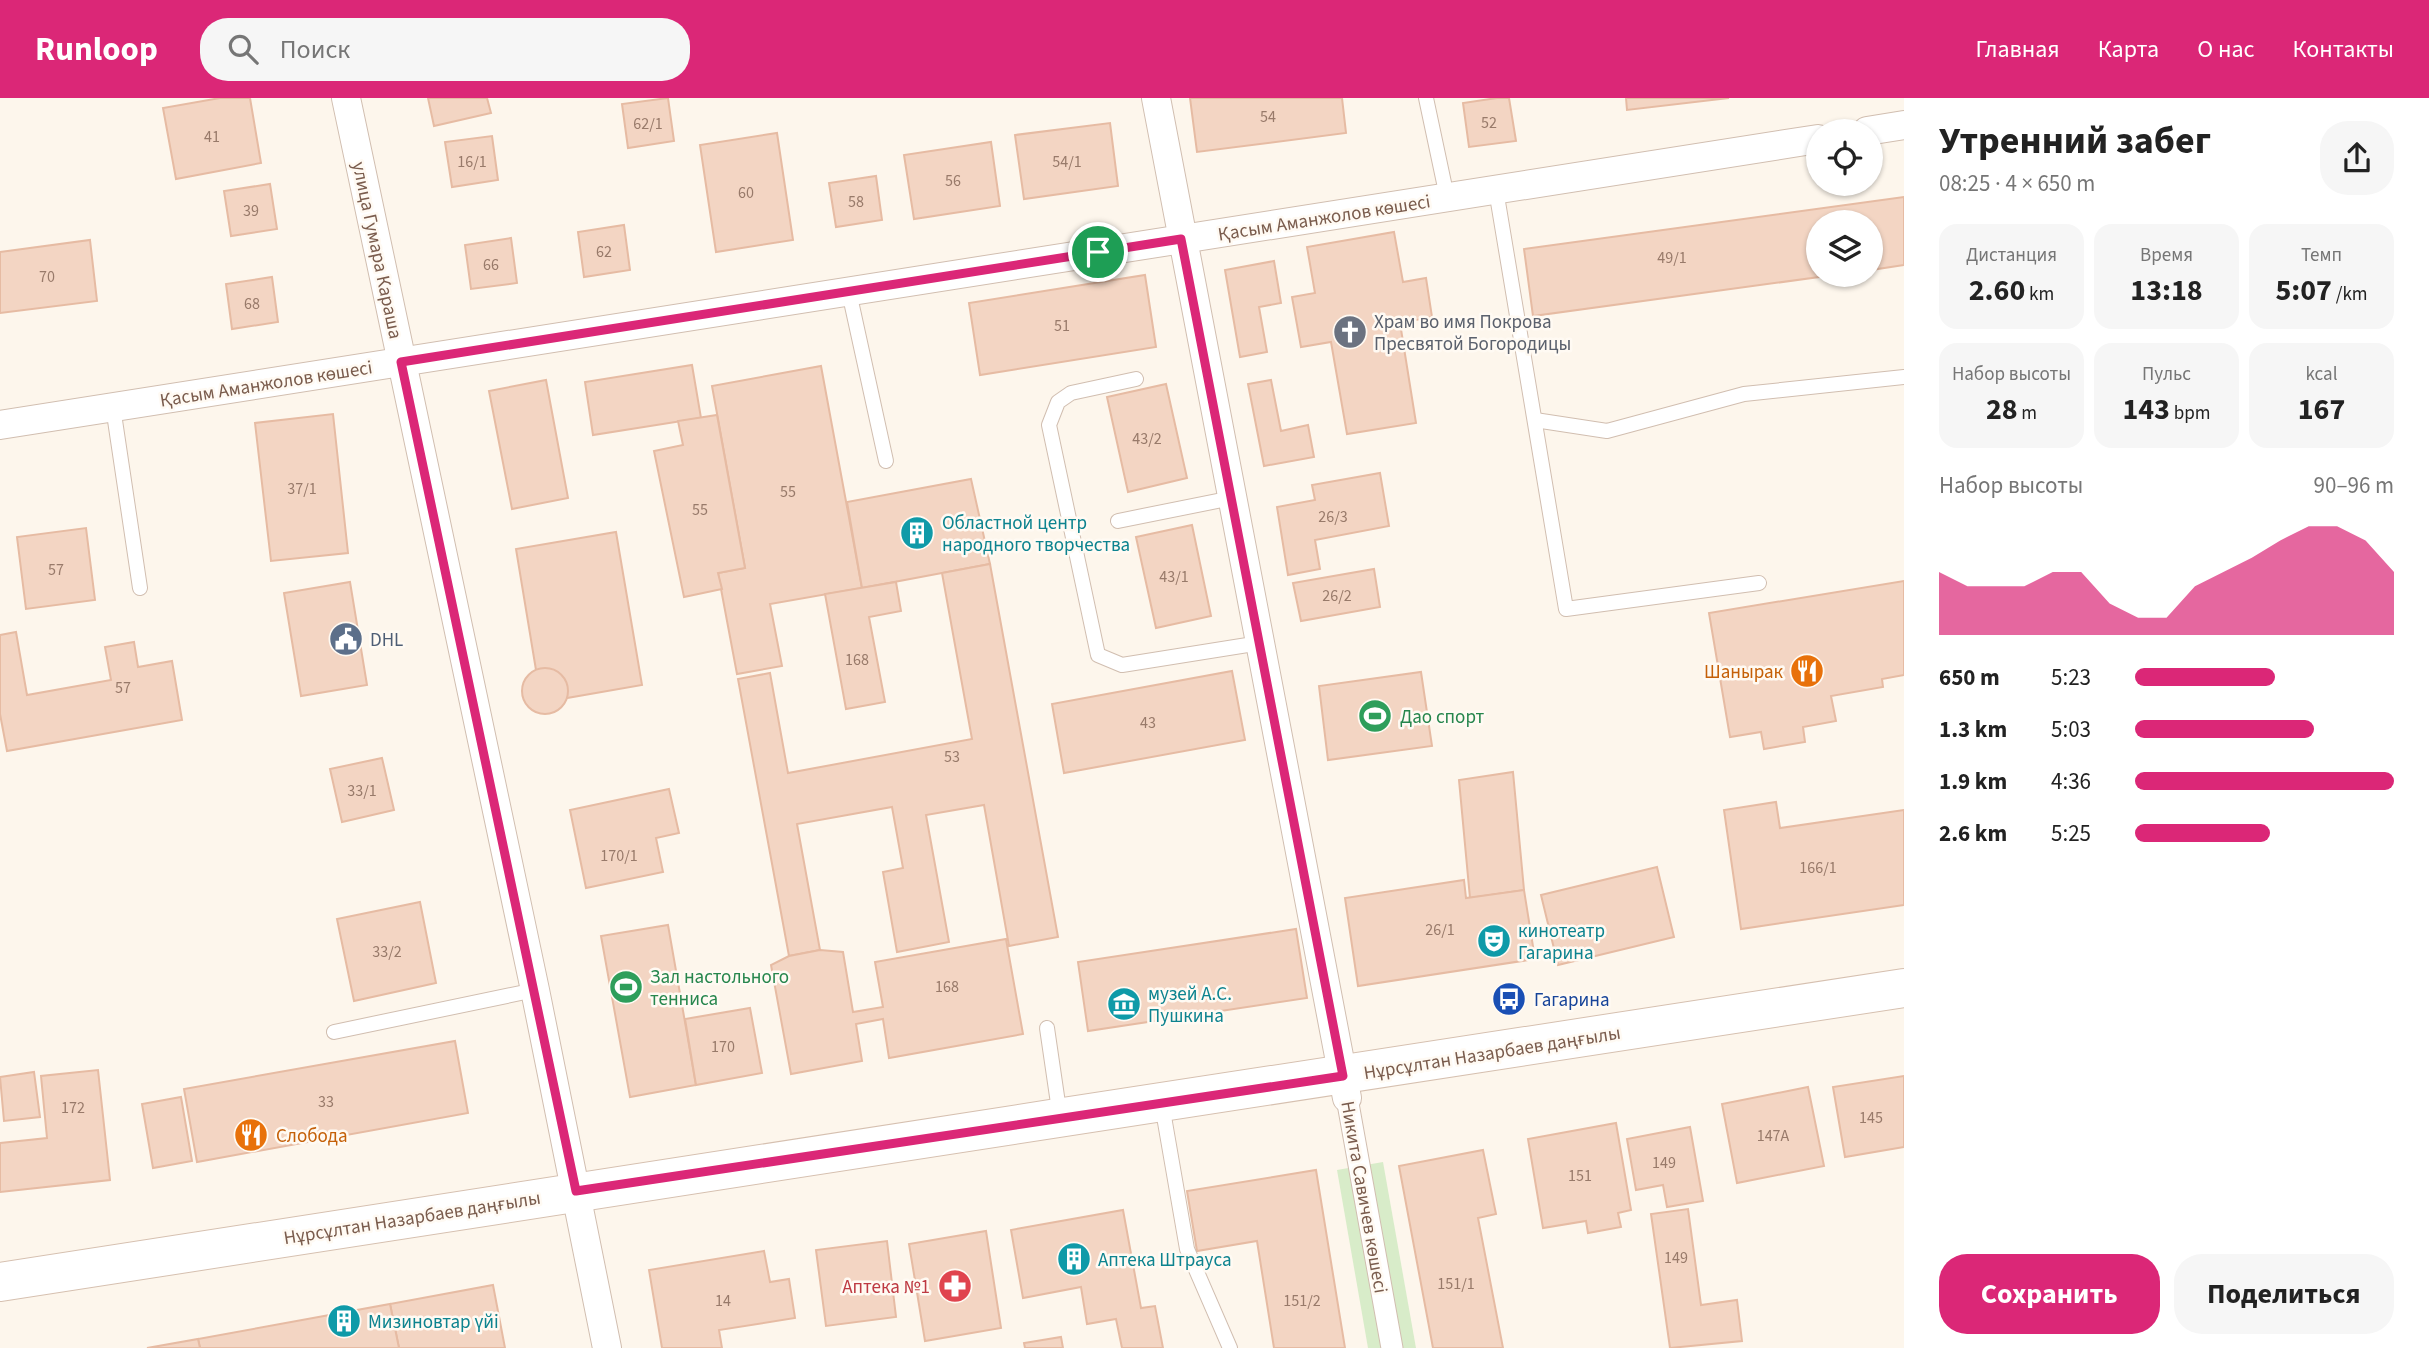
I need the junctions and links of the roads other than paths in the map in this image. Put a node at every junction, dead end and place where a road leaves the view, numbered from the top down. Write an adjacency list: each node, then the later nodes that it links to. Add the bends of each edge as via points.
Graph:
1 (346, 98): 11 (street, улица Гумара Караша)
2 (1156, 98): 9 (street, Никита Савичев көшесі)
3 (1426, 98): 8 (lane)
4 (1904, 125): 5 (street)
5 (1883, 128)
6 (1806, 141): 7 (street, Қасым Аманжолов көшесі)
7 (1496, 190): 8 (street, Қасым Аманжолов көшесі); 15 (lane)
8 (1447, 197): 9 (street, Қасым Аманжолов көшесі)
9 (1181, 239): 10 (street, Қасым Аманжолов көшесі); 18 (street, Никита Савичев көшесі)
10 (849, 292): 11 (street, Қасым Аманжолов көшесі); 17 (lane)
11 (401, 362): 14 (street, Қасым Аманжолов көшесі); 24 (street, улица Гумара Караша)
12 (1904, 377): 15 (lane, via 1744,394 1607,431)
13 (1136, 379): 22 (lane, via 1071,393 1058,402 1049,425 1098,655 1122,665)
14 (113, 407): 16 (street, Қасым Аманжолов көшесі); 21 (lane)
15 (1535, 420): 20 (lane, via 1566,608)
16 (0, 425)
17 (886, 461)
18 (1232, 498): 19 (lane); 22 (street, Никита Савичев көшесі)
19 (1118, 521)
20 (1759, 583)
21 (140, 588)
22 (1260, 643): 27 (street, Никита Савичев көшесі)
23 (1904, 988): 27 (main road, Нұрсұлтан Назарбаев даңғылы)
24 (535, 990): 26 (lane); 30 (street, улица Гумара Караша)
25 (1047, 1028): 29 (lane)
26 (334, 1032)
27 (1345, 1087): 28 (main road, Нұрсұлтан Назарбаев даңғылы); 34 (street, Никита Савичев көшесі)
28 (1161, 1103): 29 (main road, Нұрсұлтан Назарбаев даңғылы); 33 (lane, via 1187,1249)
29 (1060, 1118): 30 (main road, Нұрсұлтан Назарбаев даңғылы)
30 (576, 1191): 31 (main road, Нұрсұлтан Назарбаев даңғылы); 32 (street, улица Гумара Караша)
31 (0, 1282)
32 (607, 1348)
33 (1230, 1348)
34 (1392, 1348)

